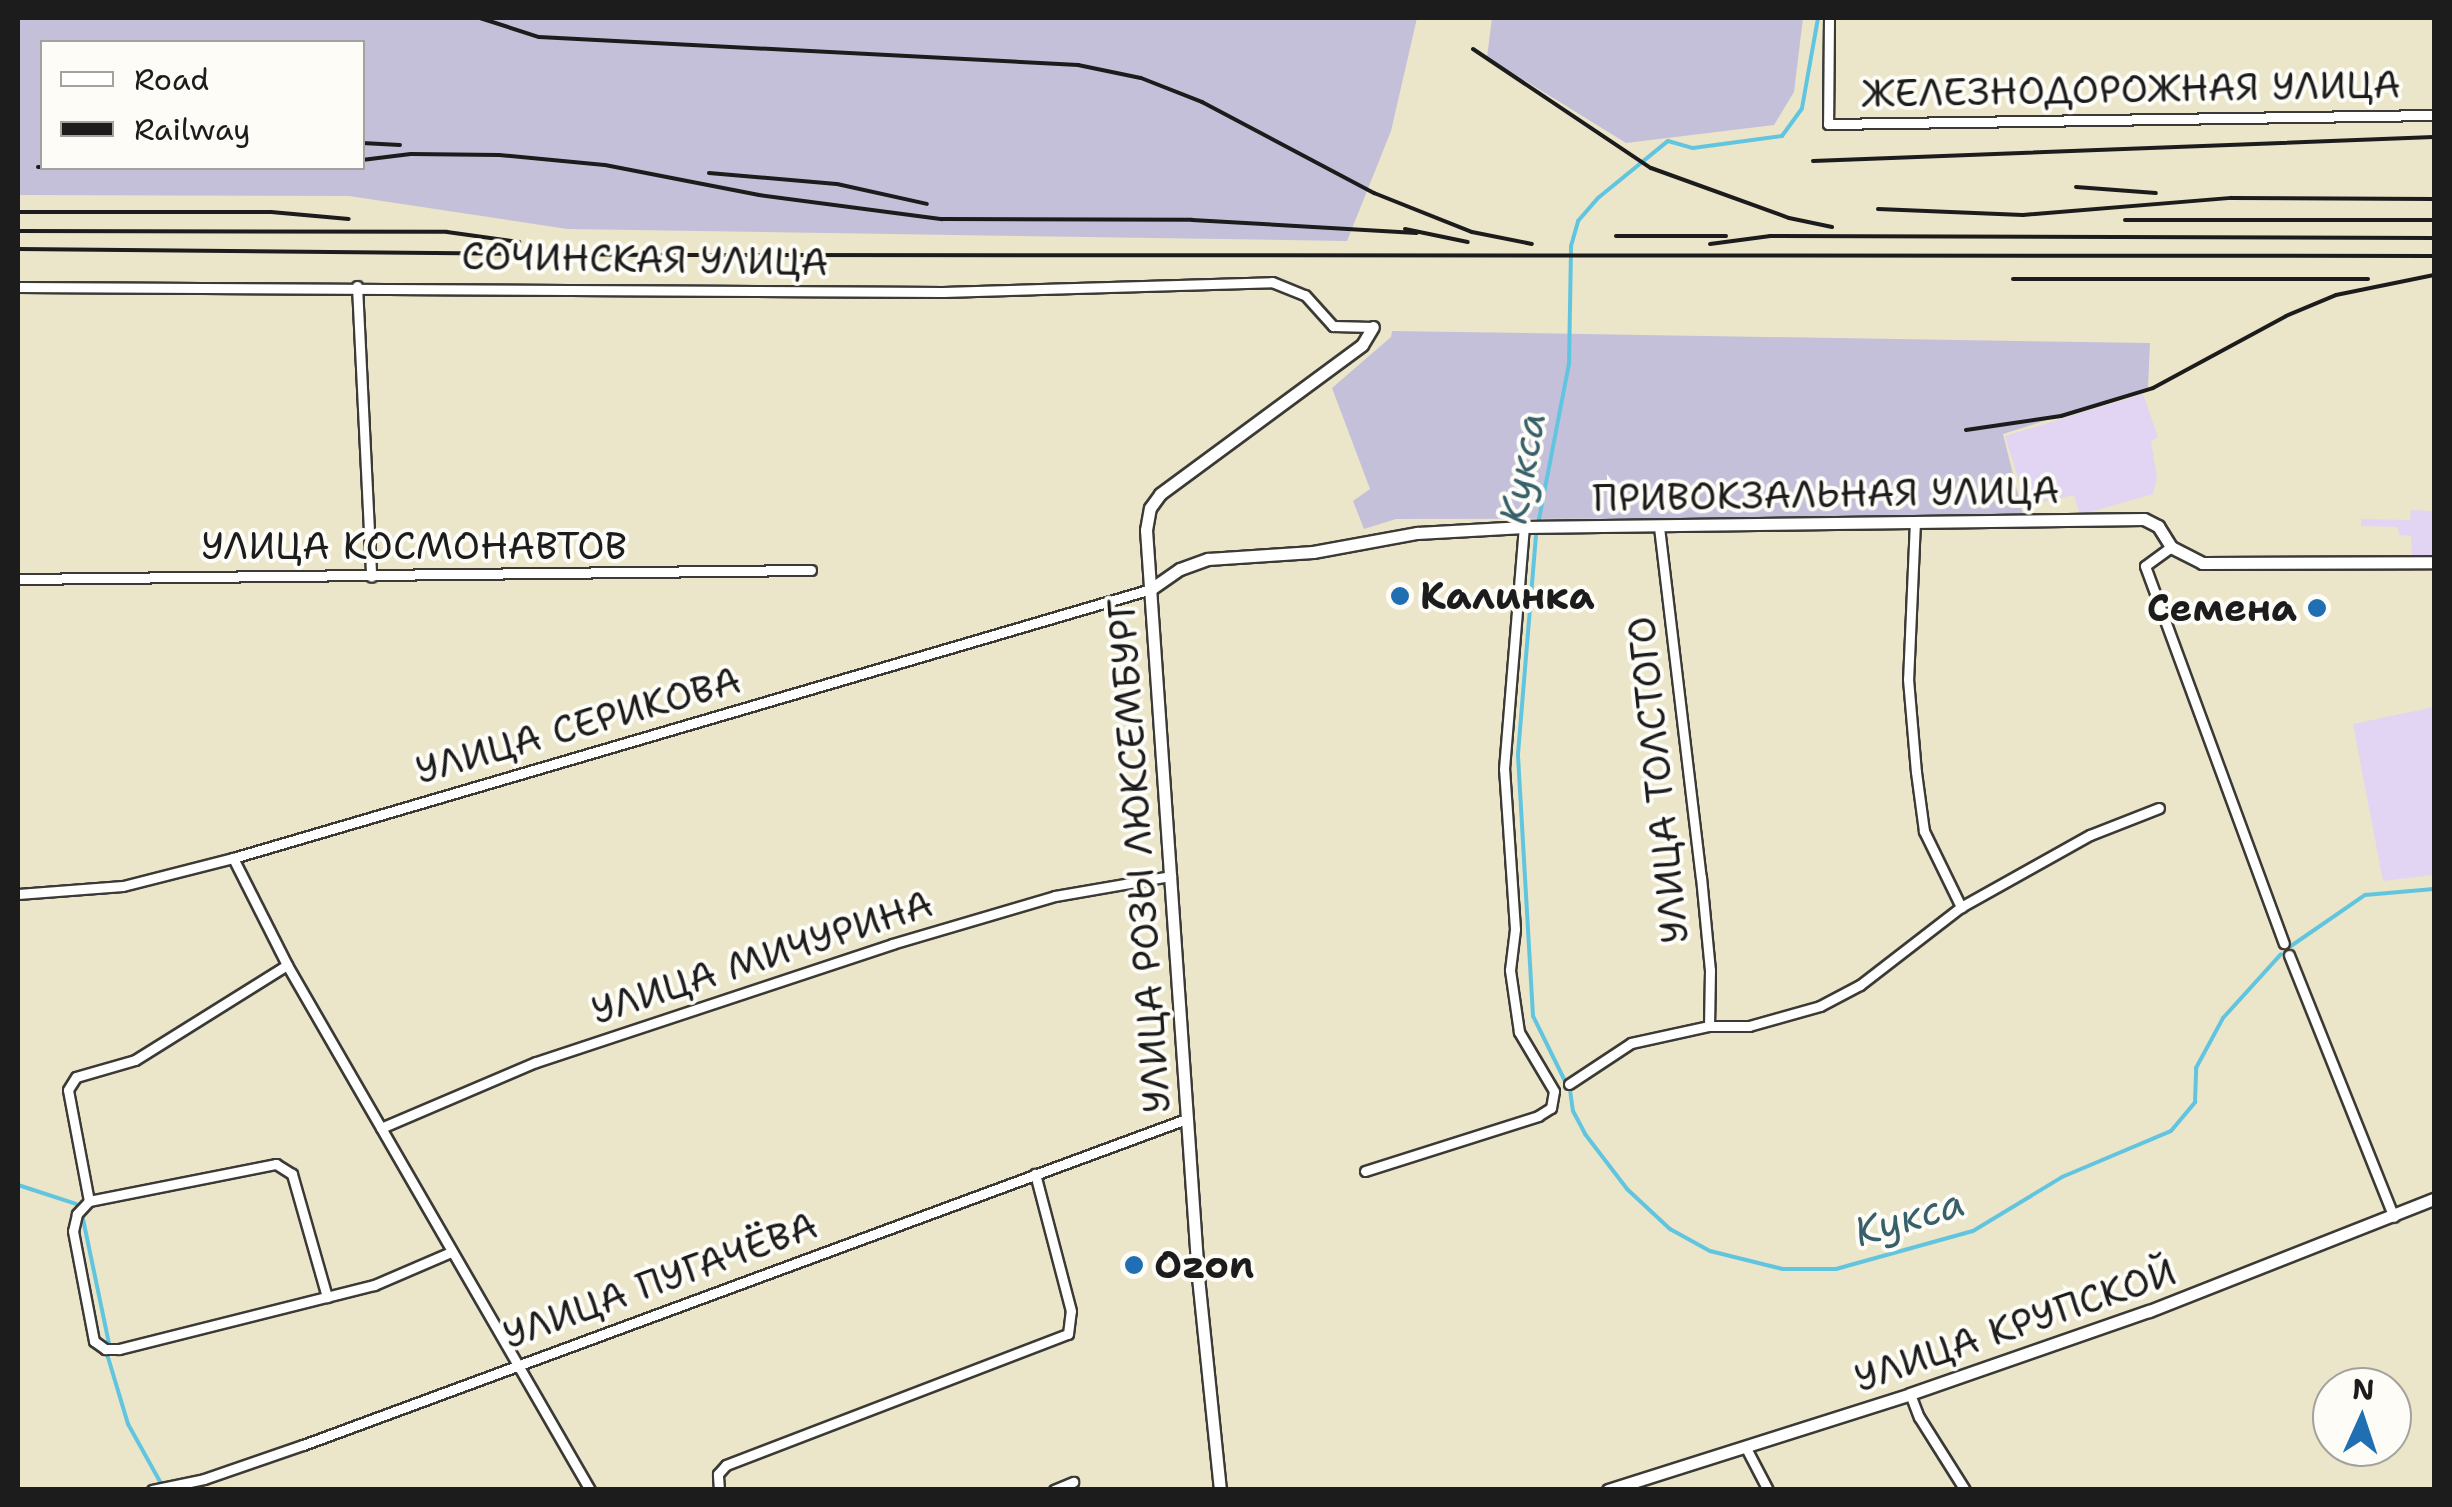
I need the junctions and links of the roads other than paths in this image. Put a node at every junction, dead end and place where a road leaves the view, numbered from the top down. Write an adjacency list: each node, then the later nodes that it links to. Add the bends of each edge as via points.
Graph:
1 (1828, 18): 2 (street, ЖЕЛЕЗНОДОРОЖНАЯ УЛИЦА, via 1828,124)
2 (2434, 115)
3 (357, 286): 4 (street, СОЧИНСКАЯ УЛИЦА); 5 (street, СОЧИНСКАЯ УЛИЦА, via 943,292 1272,282 1305,295 1333,326); 12 (street)
4 (18, 287)
5 (1373, 326): 14 (street, УЛИЦА РОЗЫ ЛЮКСЕМБУРГ, via 1362,344 1160,494 1146,530)
6 (1915, 522): 8 (street, ПРИВОКЗАЛЬНАЯ УЛИЦА); 9 (street, ПРИВОКЗАЛЬНАЯ УЛИЦА, via 2144,519 2158,526); 19 (street, via 1908,679 1916,772 1924,831)
7 (1533, 527): 8 (street, ПРИВОКЗАЛЬНАЯ УЛИЦА); 14 (street, ПРИВОКЗАЛЬНАЯ УЛИЦА, via 1418,533 1313,552 1208,559); 27 (street, via 1504,769 1515,929 1510,970 1519,1032 1554,1090 1551,1108)
8 (1659, 527): 23 (street, УЛИЦА ТОЛСТОГО, via 1701,877)
9 (2171, 547): 10 (street, ПРИВОКЗАЛЬНАЯ УЛИЦА, via 2202,563); 20 (street, via 2145,566)
10 (2434, 562)
11 (811, 570): 12 (street, УЛИЦА КОСМОНАВТОВ)
12 (371, 577): 13 (street, УЛИЦА КОСМОНАВТОВ)
13 (18, 579)
14 (1151, 589): 16 (street, УЛИЦА СЕРИКОВА); 17 (street, УЛИЦА РОЗЫ ЛЮКСЕМБУРГ)
15 (2159, 808): 19 (street, via 2090,835)
16 (233, 858): 18 (street, УЛИЦА СЕРИКОВА, via 123,886); 22 (street)
17 (1172, 876): 25 (street, УЛИЦА РОЗЫ ЛЮКСЕМБУРГ); 26 (street, УЛИЦА МИЧУРИНА, via 1055,896 819,968 536,1062)
18 (18, 894)
19 (1960, 906): 23 (street, via 1860,985 1820,1006 1749,1026)
20 (2284, 943)
21 (2289, 955): 31 (street)
22 (287, 965): 26 (street); 30 (street, via 135,1060 76,1077 68,1090)
23 (1709, 1026): 24 (street, via 1632,1043)
24 (1570, 1084)
25 (1186, 1119): 28 (street, УЛИЦА ПУГАЧЁВА); 42 (street, УЛИЦА РОЗЫ ЛЮКСЕМБУРГ)
26 (381, 1128): 32 (street)
27 (1365, 1170)
28 (1035, 1174): 34 (street, УЛИЦА ПУГАЧЁВА); 40 (street, via 1071,1311 1068,1334 726,1465)
29 (2434, 1199): 31 (street, УЛИЦА КРУПСКОЙ)
30 (89, 1201): 33 (street, via 276,1164 292,1174); 33 (street, via 73,1231 94,1342 105,1349)
31 (2394, 1217): 35 (street, УЛИЦА КРУПСКОЙ)
32 (451, 1252): 33 (street, via 374,1285); 34 (street)
33 (326, 1296)
34 (519, 1364): 38 (street, УЛИЦА ПУГАЧЁВА, via 304,1445); 39 (street)
35 (1910, 1394): 36 (street, УЛИЦА КРУПСКОЙ); 45 (street)
36 (1746, 1448): 43 (street, УЛИЦА КРУПСКОЙ); 44 (street)
37 (1072, 1482): 41 (street)
38 (153, 1489)
39 (590, 1490)
40 (718, 1490)
41 (1054, 1490)
42 (1220, 1490)
43 (1608, 1490)
44 (1768, 1490)
45 (1965, 1490)

